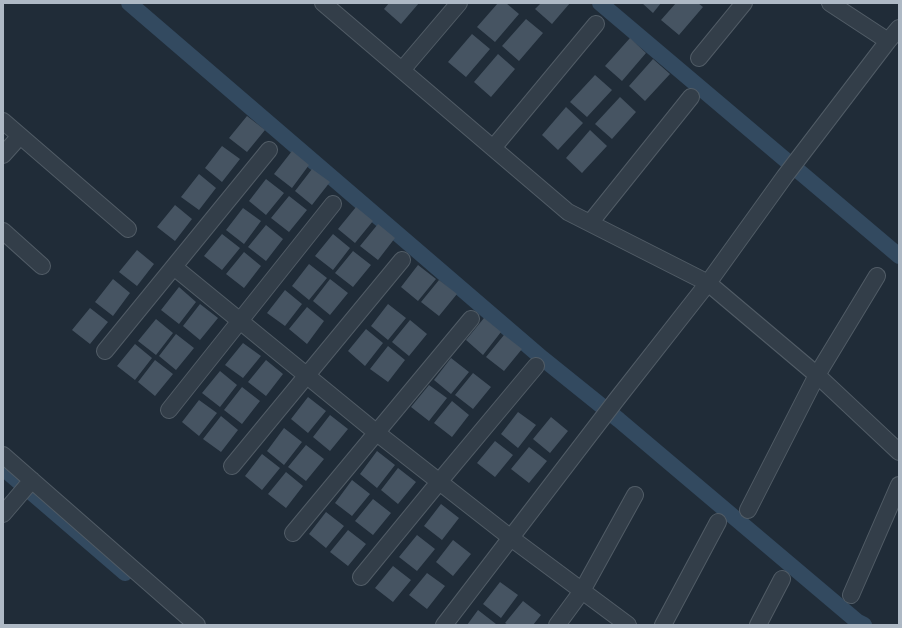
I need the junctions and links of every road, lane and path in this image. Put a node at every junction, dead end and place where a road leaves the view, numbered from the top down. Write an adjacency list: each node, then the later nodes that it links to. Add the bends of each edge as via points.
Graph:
1 (323, 3): 9 (street)
2 (459, 3): 9 (street)
3 (744, 3): 8 (street)
4 (830, 3): 7 (street)
5 (596, 24): 13 (street)
6 (899, 28): 7 (street)
7 (888, 42): 24 (street, via 797,159)
8 (700, 58)
9 (402, 70): 13 (street)
10 (691, 97): 17 (street)
11 (3, 121): 12 (street)
12 (20, 136): 15 (street); 18 (street)
13 (493, 148): 17 (street, via 568,212)
14 (269, 150): 22 (street)
15 (3, 155)
16 (334, 204): 26 (street)
17 (590, 223): 24 (street)
18 (128, 229)
19 (3, 231): 21 (street)
20 (402, 260): 30 (street)
21 (42, 266)
22 (174, 267): 26 (street); 27 (street)
23 (877, 276): 29 (street)
24 (708, 283): 29 (street); 44 (street)
25 (471, 319): 32 (street)
26 (240, 322): 30 (street); 31 (street)
27 (105, 351)
28 (536, 366): 37 (street)
29 (817, 375): 33 (street); 40 (street)
30 (306, 376): 32 (street); 35 (street)
31 (169, 410)
32 (377, 433): 37 (street); 43 (street)
33 (899, 452)
34 (3, 455): 36 (street)
35 (232, 466)
36 (32, 480): 41 (street); 49 (street)
37 (439, 482): 44 (street); 45 (street)
38 (899, 484): 48 (street)
39 (635, 495): 47 (street)
40 (748, 510)
41 (3, 514)
42 (718, 522): 53 (street)
43 (293, 533)
44 (511, 538): 47 (street); 50 (street)
45 (361, 577)
46 (782, 580): 54 (street)
47 (582, 591): 51 (street); 52 (street)
48 (851, 595)
49 (197, 625)
50 (444, 625)
51 (556, 625)
52 (628, 625)
53 (663, 625)
54 (758, 625)

